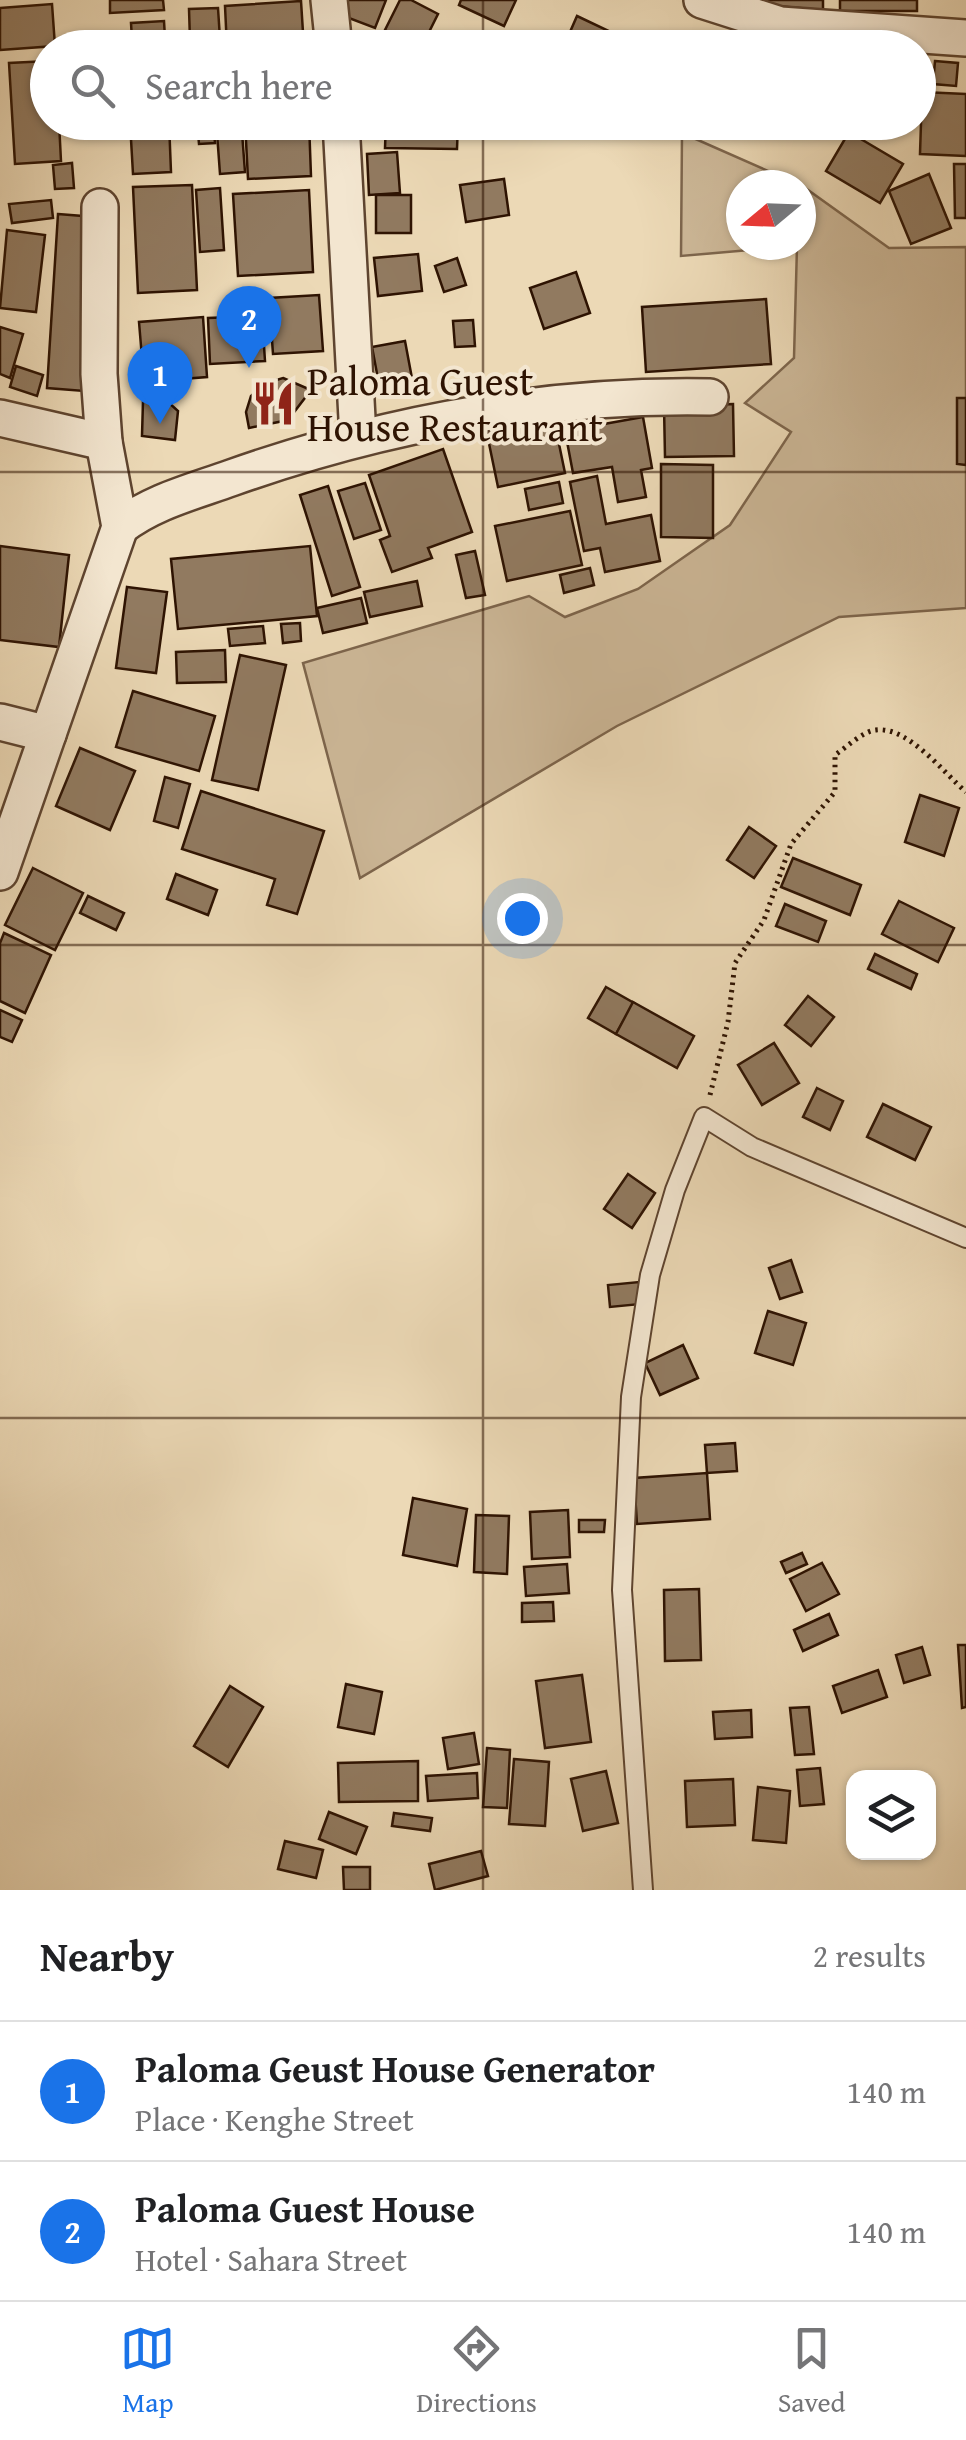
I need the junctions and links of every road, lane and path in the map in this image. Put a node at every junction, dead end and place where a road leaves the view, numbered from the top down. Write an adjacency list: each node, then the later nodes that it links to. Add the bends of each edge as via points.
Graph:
1 (329, 0): 3 (street)
2 (702, 0): 4 (street, via 780,25)
3 (332, 30)
4 (852, 30)
5 (936, 36): 6 (street)
6 (966, 38)
7 (342, 140): 11 (street)
8 (100, 207): 12 (street)
9 (710, 396): 11 (street, via 559,401)
10 (0, 418): 12 (street)
11 (358, 437): 13 (street, via 171,499)
12 (104, 442): 13 (street)
13 (120, 527): 15 (street)
14 (0, 722): 15 (street)
15 (48, 734): 17 (street)
16 (966, 792): 18 (path, via 909,740 888,730 872,730 836,755 835,792 791,844 764,920 735,963)
17 (0, 872)
18 (704, 1117): 19 (lane, via 752,1147); 20 (lane, via 650,1276 630,1397 622,1590)
19 (966, 1238)
20 (644, 1890)

